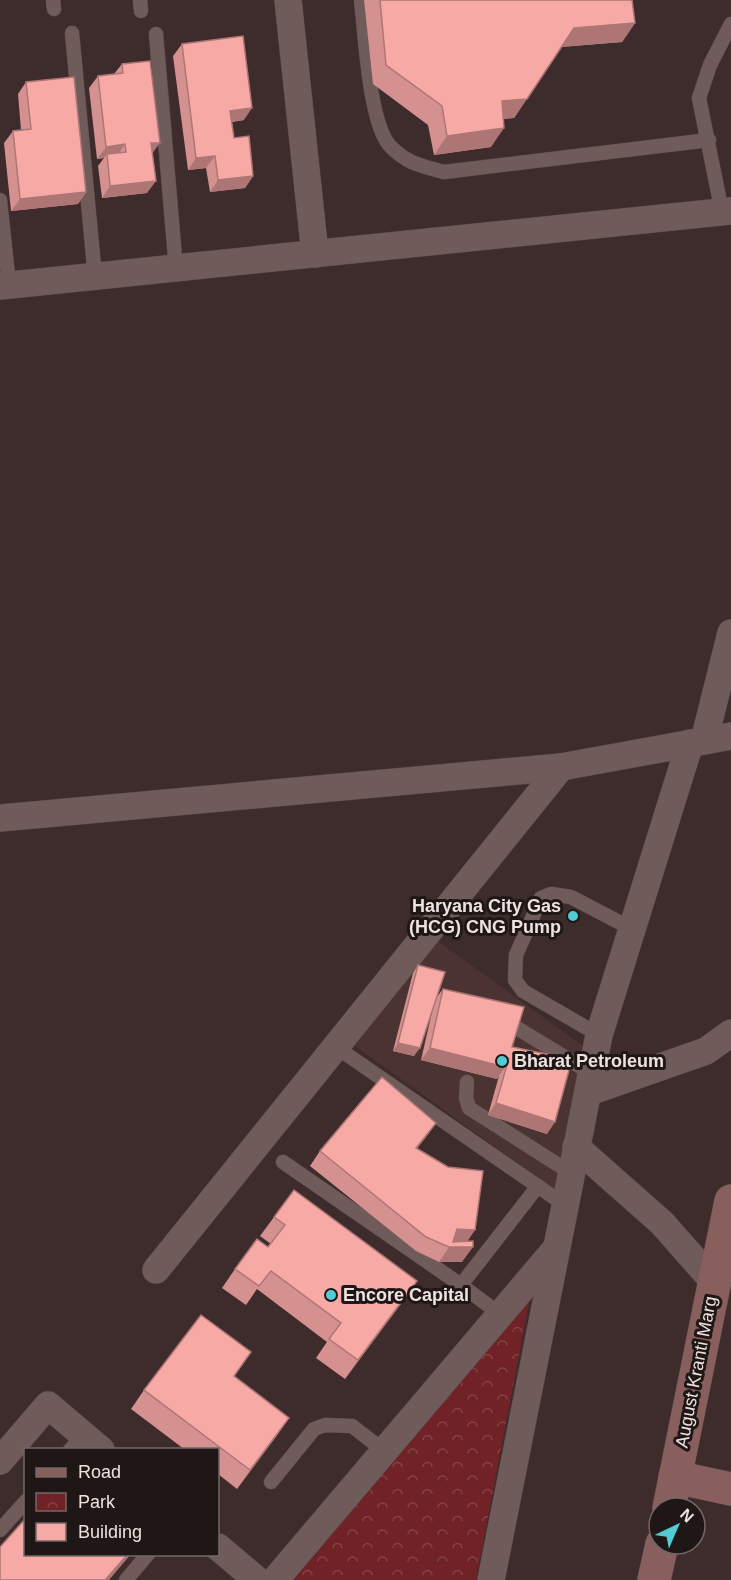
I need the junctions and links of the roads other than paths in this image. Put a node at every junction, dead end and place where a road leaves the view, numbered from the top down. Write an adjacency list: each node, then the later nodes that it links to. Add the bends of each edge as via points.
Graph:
1 (288, 0): 9 (street)
2 (361, 0): 6 (lane, via 375,117 389,146 412,164 444,172)
3 (731, 24): 6 (lane, via 710,65 699,98)
4 (72, 33): 11 (lane)
5 (156, 34): 10 (lane)
6 (709, 140): 8 (lane)
7 (0, 200): 12 (lane)
8 (727, 212): 9 (street)
9 (315, 254): 10 (street)
10 (176, 269): 11 (street)
11 (95, 277): 12 (street)
12 (5, 286)
13 (731, 633): 15 (street)
14 (731, 736): 15 (street)
15 (697, 742): 16 (street); 18 (street)
16 (561, 767): 17 (street); 22 (street)
17 (0, 818)
18 (632, 929): 21 (street); 21 (lane, via 571,897 551,894 541,898 516,955 515,980 523,991)
19 (517, 1028): 24 (lane)
20 (731, 1033): 24 (street, via 706,1051)
21 (599, 1035): 24 (street)
22 (336, 1047): 27 (lane); 31 (street)
23 (467, 1082): 25 (lane, via 469,1108)
24 (590, 1083): 25 (street)
25 (574, 1160): 29 (street); 32 (street, via 662,1223)
26 (283, 1162): 33 (lane)
27 (538, 1186): 29 (lane); 33 (lane)
28 (731, 1201): 32 (main road, August Kranti Marg)
29 (565, 1206): 30 (street)
30 (556, 1248): 34 (street); 49 (street)
31 (156, 1270)
32 (714, 1282): 40 (main road, August Kranti Marg)
33 (461, 1285): 34 (lane)
34 (501, 1315): 36 (street)
35 (85, 1445): 37 (street, via 48,1405)
36 (383, 1450): 38 (lane, via 352,1426 325,1425 314,1429); 48 (street)
37 (0, 1461)
38 (271, 1482)
39 (731, 1489): 40 (main road)
40 (672, 1493)
41 (24, 1503): 42 (lane)
42 (0, 1530)
43 (219, 1548): 47 (street)
44 (146, 1556): 46 (lane)
45 (659, 1556): 50 (main road)
46 (126, 1580)
47 (257, 1580)
48 (275, 1580)
49 (491, 1580)
50 (654, 1580)

